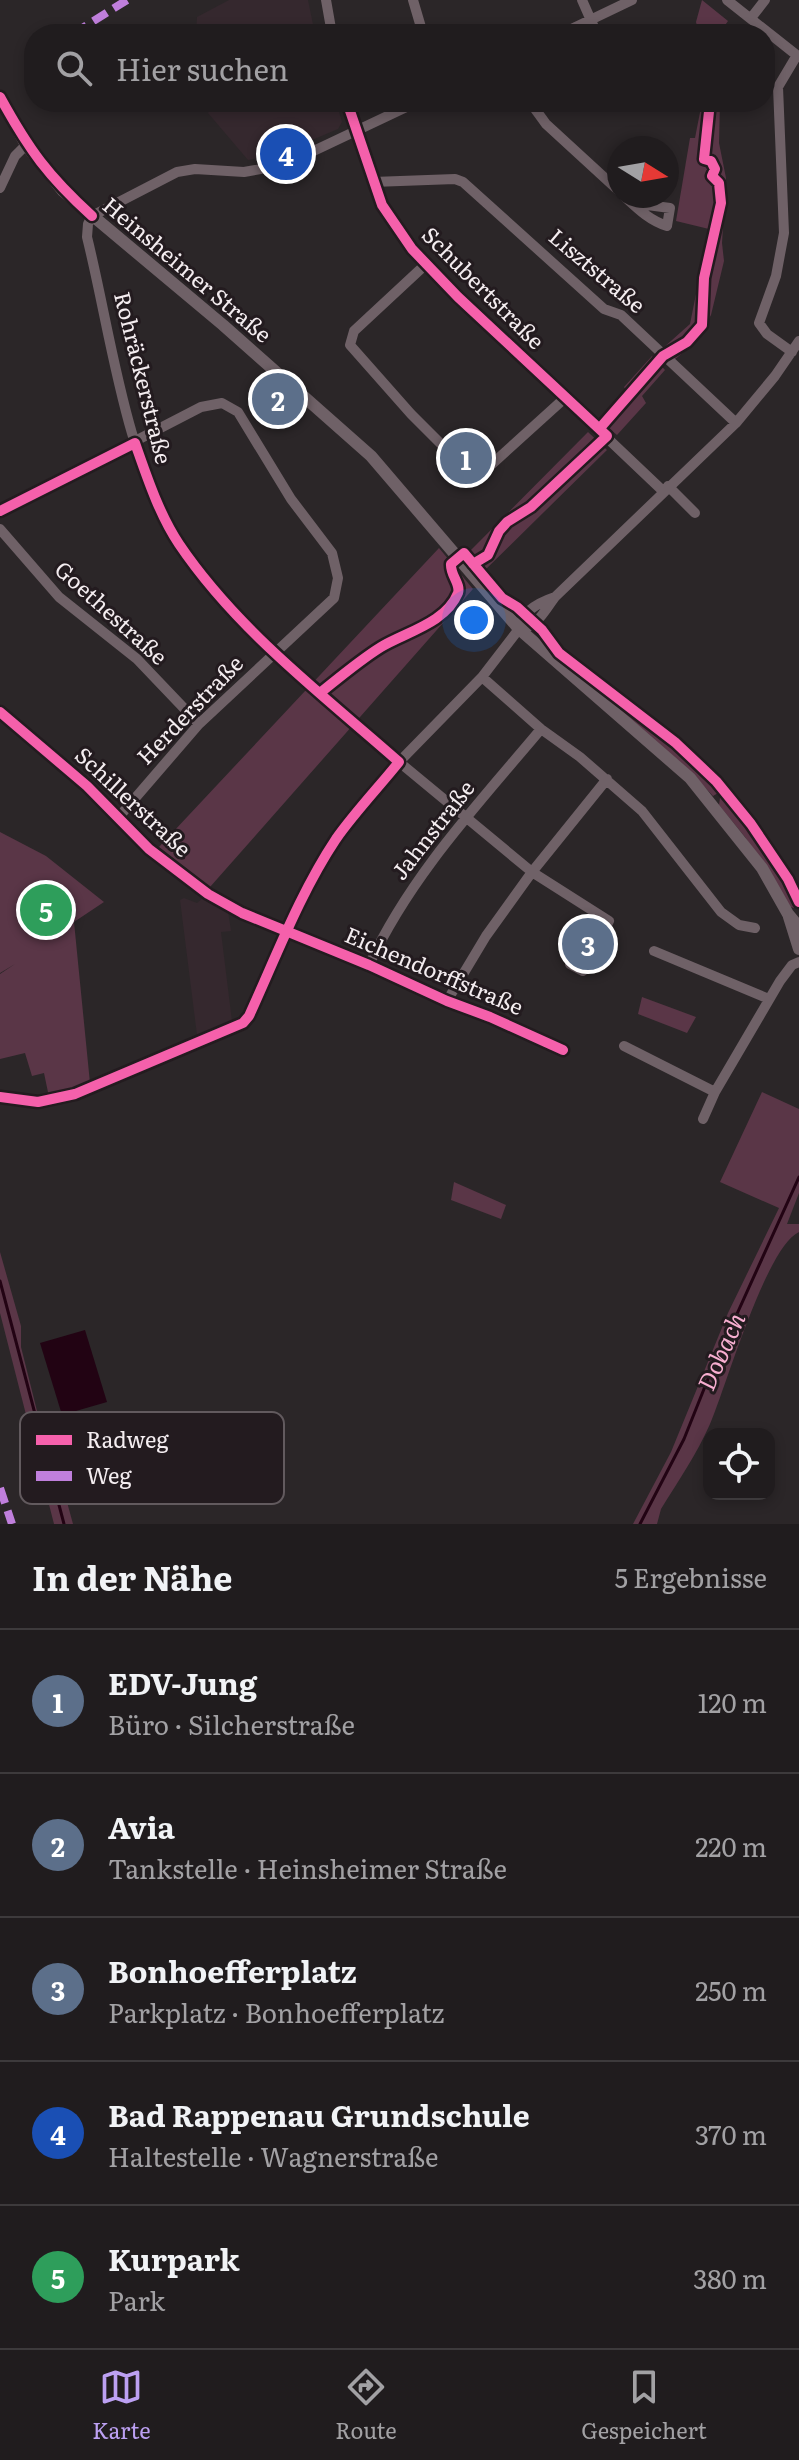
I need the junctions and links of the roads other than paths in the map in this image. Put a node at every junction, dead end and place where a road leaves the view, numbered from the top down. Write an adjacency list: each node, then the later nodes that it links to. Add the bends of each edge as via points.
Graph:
1 (326, 0): 9 (street)
2 (413, 0): 10 (street)
3 (582, 0): 8 (street)
4 (632, 0): 8 (street)
5 (727, 0): 7 (street)
6 (765, 0): 7 (street)
7 (751, 18): 13 (street)
8 (590, 19): 11 (street); 12 (street)
9 (330, 24)
10 (420, 24)
11 (580, 24)
12 (592, 24)
13 (758, 24)
14 (775, 37): 15 (street)
15 (798, 56): 28 (street, via 778,87 784,233 759,323)
16 (0, 97): 21 (street, Heinsheimer Straße)
17 (350, 112): 20 (street, Schubertstraße)
18 (397, 112): 20 (street)
19 (537, 112): 22 (street)
20 (357, 132): 23 (street, Schubertstraße); 25 (street, via 269,169 177,172)
21 (26, 145): 24 (street); 25 (street, Heinsheimer Straße, via 63,191)
22 (607, 180)
23 (373, 182): 26 (street, Schubertstraße, via 382,205); 30 (street, Lisztstraße, via 463,182 604,309 621,315)
24 (0, 188)
25 (92, 216): 31 (street, Rohräckerstraße, via 87,237); 36 (street, Heinsheimer Straße, via 371,456)
26 (425, 265): 29 (street, Schubertstraße); 29 (street, via 354,331 350,345 470,473 480,475)
27 (799, 341): 28 (street)
28 (792, 352): 30 (street)
29 (566, 397): 32 (street, Schubertstraße)
30 (736, 423): 32 (street)
31 (135, 443): 33 (street); 37 (street, Rohräckerstraße, via 178,542 226,606); 37 (street, Herderstraße, via 201,407 222,403 238,412 291,499 332,553 338,568 334,598)
32 (665, 488): 34 (street, Schubertstraße); 36 (street, via 555,597 525,615)
33 (0, 511)
34 (695, 513)
35 (0, 529): 40 (street, Goethestraße, via 59,597 137,659)
36 (519, 629): 38 (street); 48 (street, Heinsheimer Straße, via 690,778 762,868)
37 (274, 652): 40 (street, Herderstraße)
38 (482, 677): 41 (street); 42 (street)
39 (0, 712): 44 (street, Schillerstraße)
40 (199, 724): 44 (street, Herderstraße)
41 (541, 729): 43 (street); 45 (street, Jahnstraße)
42 (399, 762): 45 (street); 51 (street, via 338,836)
43 (607, 779): 46 (street); 50 (street, via 642,811 721,912 739,925)
44 (118, 818): 51 (street, Schillerstraße, via 208,894)
45 (465, 819): 46 (street); 55 (street, Jahnstraße, via 410,891)
46 (532, 872): 47 (street); 57 (street)
47 (595, 914): 47 (street, via 609,921 583,971 570,964)
48 (788, 914): 49 (street, Heinsheimer Straße); 52 (street, Heinsheimer Straße)
49 (799, 927)
50 (755, 928)
51 (288, 931): 55 (street, Eichendorffstraße)
52 (799, 949)
53 (654, 951): 56 (street)
54 (799, 962): 56 (street)
55 (369, 965): 57 (street, Eichendorffstraße)
56 (769, 999): 60 (street)
57 (447, 1001): 59 (street, Eichendorffstraße)
58 (624, 1046): 60 (street)
59 (563, 1050)
60 (715, 1092): 61 (street)
61 (703, 1119)

